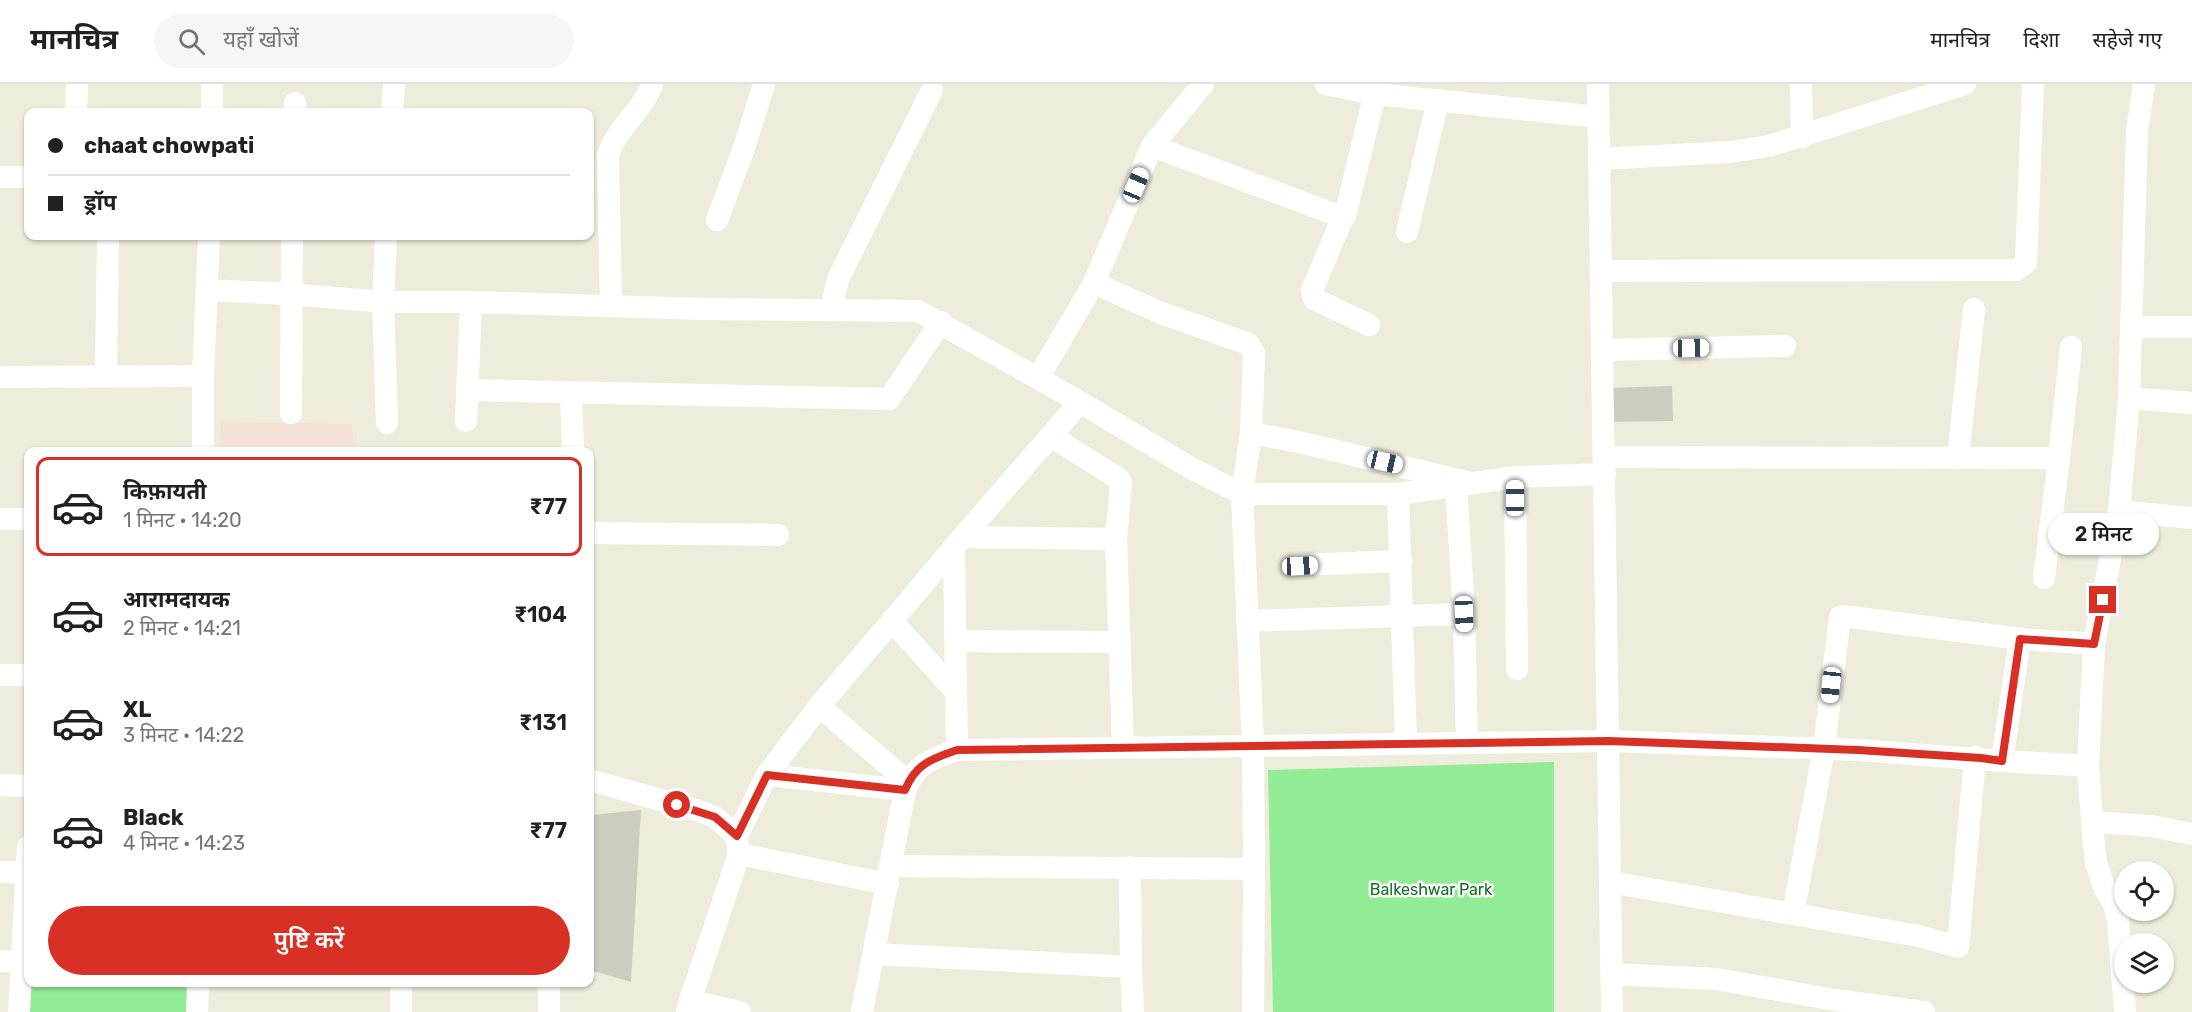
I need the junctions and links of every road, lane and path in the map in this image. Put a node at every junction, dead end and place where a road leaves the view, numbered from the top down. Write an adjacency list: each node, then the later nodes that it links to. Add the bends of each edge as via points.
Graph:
1 (77, 84): 16 (street)
2 (212, 84): 17 (street)
3 (394, 84): 18 (street)
4 (652, 84): 38 (street, via 635,116 612,142 608,155)
5 (764, 84): 26 (street)
6 (1203, 84): 21 (street)
7 (1326, 84): 14 (street)
8 (1598, 84): 19 (street)
9 (1801, 84): 20 (street)
10 (2033, 84): 32 (street, via 2026,263 2016,270)
11 (2144, 84): 43 (street, via 2137,131)
12 (1962, 85): 20 (street)
13 (932, 90): 40 (street, via 838,279)
14 (1376, 94): 15 (street); 25 (street)
15 (1438, 100): 19 (street); 27 (street)
16 (76, 108)
17 (212, 108)
18 (392, 108)
19 (1598, 117): 22 (street)
20 (1802, 137): 22 (street, via 1730,153)
21 (1152, 146): 25 (street, via 1337,217); 33 (street)
22 (1599, 159): 32 (street)
23 (0, 177): 24 (street)
24 (24, 177)
25 (1343, 216): 42 (street, via 1312,295)
26 (717, 220)
27 (1407, 232)
28 (108, 240): 48 (street)
29 (209, 240): 34 (street)
30 (292, 240): 35 (street)
31 (386, 240): 36 (street)
32 (1601, 271): 47 (street)
33 (1094, 283): 51 (street); 60 (street, via 1161,313 1249,344 1254,353)
34 (207, 290): 35 (street); 49 (street)
35 (290, 294): 36 (street); 57 (street)
36 (383, 302): 37 (street); 59 (street)
37 (471, 302): 38 (street); 52 (street)
38 (610, 305): 40 (street)
39 (1974, 309): 64 (street)
40 (831, 310): 41 (street, via 912,310)
41 (941, 322): 51 (street); 53 (street, via 889,399)
42 (1369, 325)
43 (2131, 327): 44 (street); 54 (street)
44 (2192, 327)
45 (1785, 346): 47 (street)
46 (2071, 347): 65 (street)
47 (1603, 350): 66 (street)
48 (106, 376): 49 (street); 50 (street)
49 (203, 376): 62 (street)
50 (0, 377)
51 (1038, 378): 55 (street)
52 (467, 390): 53 (street); 58 (street)
53 (571, 392): 63 (street)
54 (2129, 398): 56 (street); 71 (street)
55 (1080, 402): 61 (street); 69 (street)
56 (2192, 403)
57 (291, 413)
58 (466, 421)
59 (387, 423)
60 (1251, 433): 68 (street); 69 (street)
61 (1051, 436): 77 (street, via 1119,479); 78 (street)
62 (203, 447)
63 (573, 447)
64 (1958, 458): 65 (street); 66 (street)
65 (2059, 458): 81 (street)
66 (1605, 466): 67 (street); 95 (street)
67 (1515, 477): 68 (street); 90 (street)
68 (1463, 484): 70 (street); 82 (street)
69 (1242, 494): 70 (street); 85 (street)
70 (1398, 494): 79 (street)
71 (2119, 511): 72 (street); 89 (street)
72 (2192, 518)
73 (0, 519): 74 (street)
74 (24, 519)
75 (594, 533): 76 (street)
76 (778, 535)
77 (1116, 539): 78 (street); 88 (street)
78 (959, 542): 84 (street); 87 (street)
79 (1401, 561): 80 (street); 83 (street)
80 (1300, 566)
81 (2044, 578)
82 (1464, 614): 83 (street); 96 (street)
83 (1403, 617): 85 (street); 97 (street)
84 (892, 621): 93 (street); 94 (street)
85 (1248, 621): 98 (street)
86 (2020, 639): 89 (street); 100 (street, via 1840,617); 103 (street)
87 (956, 641): 88 (street); 93 (street)
88 (1120, 642): 99 (street)
89 (2094, 644): 104 (street)
90 (1517, 669)
91 (0, 675): 92 (street)
92 (24, 675)
93 (956, 692): 101 (street)
94 (819, 706): 105 (street); 109 (street)
95 (1609, 741): 96 (street); 100 (street); 118 (street)
96 (1467, 742): 97 (street)
97 (1406, 743): 98 (street)
98 (1253, 745): 99 (street); 114 (street)
99 (1123, 747): 101 (street)
100 (1824, 748): 102 (street); 120 (street)
101 (957, 750): 109 (street, via 928,760)
102 (1975, 757): 103 (street); 120 (street, via 1958,947)
103 (2002, 761): 104 (street)
104 (2088, 766): 110 (street)
105 (767, 775): 109 (street); 112 (street)
106 (594, 781): 112 (street, via 715,817)
107 (0, 785): 108 (street)
108 (24, 786)
109 (907, 786): 117 (street)
110 (2093, 822): 111 (street, via 2151,826); 139 (street, via 2096,863 2118,920)
111 (2192, 834)
112 (738, 845): 117 (street); 128 (street)
113 (1130, 867): 114 (street); 117 (street); 123 (street)
114 (1254, 869): 136 (street)
115 (0, 872): 116 (street)
116 (24, 872)
117 (890, 875): 121 (street)
118 (1610, 882): 120 (street); 124 (street)
119 (24, 889): 122 (street)
120 (1793, 914)
121 (874, 954): 123 (street); 134 (street)
122 (11, 962): 129 (street)
123 (1131, 967): 135 (street)
124 (1611, 974): 137 (street); 138 (street, via 1716,979)
125 (198, 987): 130 (street)
126 (401, 987): 131 (street)
127 (549, 987): 132 (street)
128 (689, 1007): 133 (street)
129 (19, 1012)
130 (197, 1012)
131 (401, 1012)
132 (549, 1012)
133 (740, 1012)
134 (862, 1012)
135 (1133, 1012)
136 (1253, 1012)
137 (1612, 1012)
138 (1924, 1012)
139 (2125, 1012)

